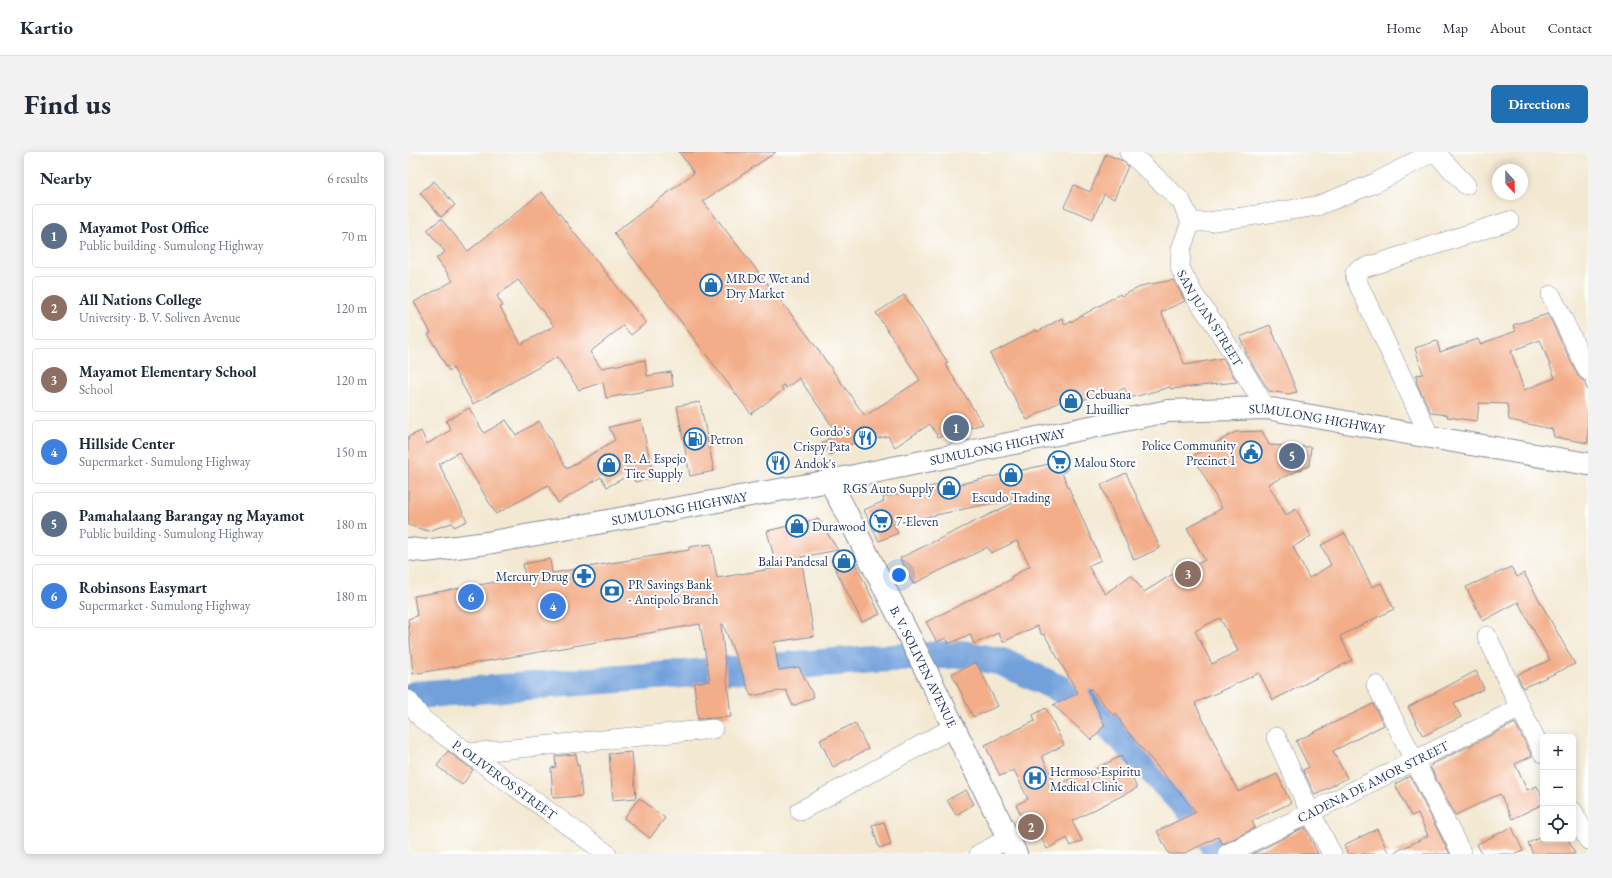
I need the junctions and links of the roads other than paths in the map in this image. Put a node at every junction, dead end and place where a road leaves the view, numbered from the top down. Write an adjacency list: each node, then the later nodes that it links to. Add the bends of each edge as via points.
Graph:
1 (1129, 152): 5 (street, via 1181,201)
2 (1434, 152): 3 (street); 5 (street, via 1375,183 1317,206 1208,222)
3 (1466, 185)
4 (1509, 221): 9 (street, via 1358,270 1356,273 1355,277)
5 (1191, 222): 8 (street, SAN JUAN STREET, via 1181,249 1180,268 1194,295)
6 (1551, 295): 7 (street)
7 (1588, 371)
8 (1266, 408): 9 (main road, SUMULONG HIGHWAY); 11 (main road, SUMULONG HIGHWAY, via 1168,410)
9 (1430, 438): 10 (main road, SUMULONG HIGHWAY)
10 (1588, 464)
11 (830, 481): 12 (main road, SUMULONG HIGHWAY, via 487,543 425,550); 17 (main road, B. V. SOLIVEN AVENUE)
12 (408, 549)
13 (1488, 636): 16 (street)
14 (1376, 685): 22 (street)
15 (408, 700): 21 (street, P. OLIVEROS STREET, via 422,719)
16 (1520, 708): 20 (street); 22 (street, CADENA DE AMOR STREET)
17 (954, 727): 23 (street); 27 (main road, B. V. SOLIVEN AVENUE)
18 (713, 729): 21 (street)
19 (1276, 737): 24 (street)
20 (1540, 747)
21 (470, 753): 29 (street, P. OLIVEROS STREET)
22 (1415, 759): 24 (street, CADENA DE AMOR STREET); 32 (street)
23 (800, 811)
24 (1310, 812): 28 (street, CADENA DE AMOR STREET); 31 (street)
25 (1576, 817): 26 (street)
26 (1588, 840)
27 (1012, 846): 30 (street)
28 (1230, 852)
29 (607, 854)
30 (979, 854)
31 (1332, 854)
32 (1462, 854)

